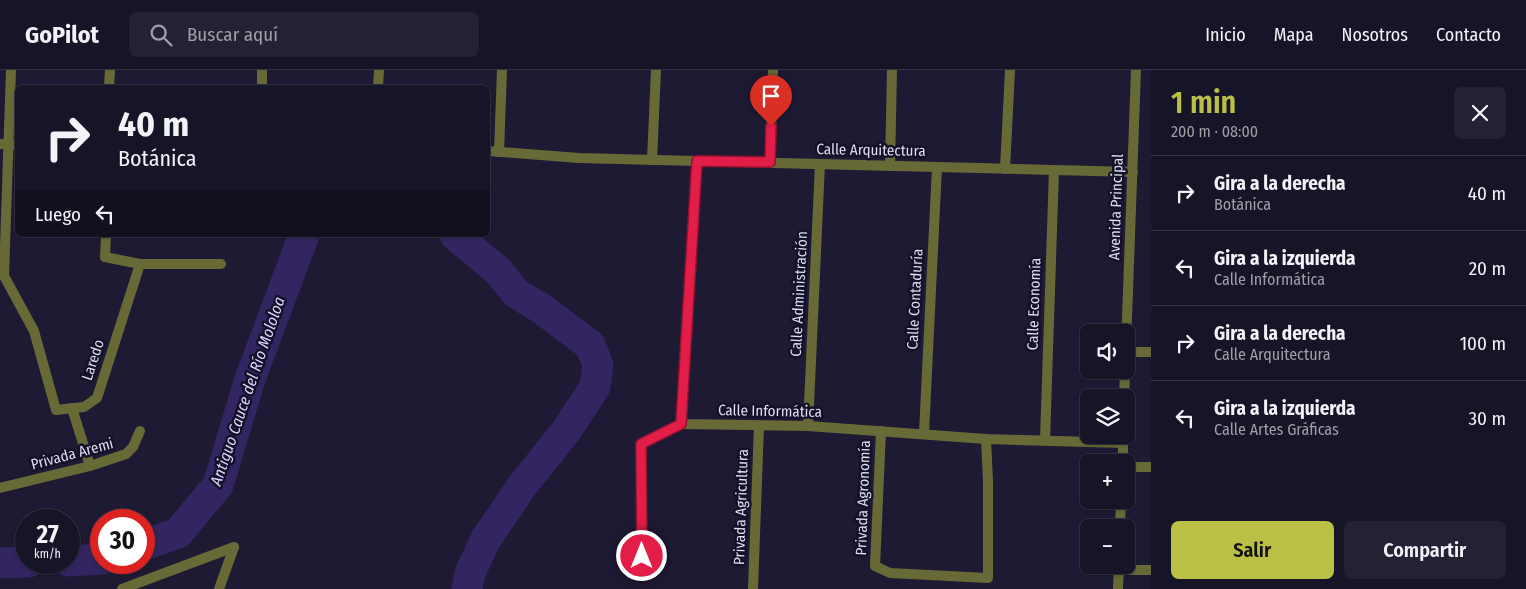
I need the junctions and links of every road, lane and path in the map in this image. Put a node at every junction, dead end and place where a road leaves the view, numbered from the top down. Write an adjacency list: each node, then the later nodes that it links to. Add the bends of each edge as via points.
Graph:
1 (11, 70): 14 (street)
2 (110, 70): 11 (street)
3 (262, 70): 12 (street)
4 (379, 70): 13 (street)
5 (502, 70): 16 (street)
6 (656, 70): 17 (street)
7 (773, 70): 19 (street)
8 (892, 70): 21 (street)
9 (1010, 70): 23 (street)
10 (1136, 70): 25 (street, Avenida Principal)
11 (109, 85)
12 (262, 85)
13 (378, 85)
14 (9, 144): 32 (street, via 4,276 34,331 56,410)
15 (490, 151): 16 (street, Calle Arquitectura)
16 (499, 152): 17 (street, Calle Arquitectura)
17 (652, 160): 18 (street, Calle Arquitectura)
18 (697, 161): 19 (street, Calle Arquitectura); 33 (street)
19 (770, 162): 20 (street, Calle Arquitectura)
20 (820, 164): 21 (street, Calle Arquitectura); 35 (street, Calle Administración)
21 (890, 166): 22 (street, Calle Arquitectura)
22 (937, 167): 23 (street, Calle Arquitectura); 38 (street, Calle Contaduría)
23 (1005, 169): 24 (street, Calle Arquitectura)
24 (1054, 170): 25 (street, Calle Arquitectura); 40 (street, Calle Economía)
25 (1133, 172): 29 (street, Avenida Principal)
26 (106, 237): 27 (street, via 105,257)
27 (140, 264): 28 (street); 32 (street, Laredo, via 97,398 84,407)
28 (222, 264)
29 (1127, 324)
30 (1135, 352): 31 (street)
31 (1151, 352)
32 (72, 408): 42 (street)
33 (681, 424): 34 (street, Calle Informática); 49 (street, via 641,444)
34 (758, 426): 35 (street, Calle Informática); 52 (street, Privada Agricultura)
35 (808, 426): 37 (street, Calle Informática)
36 (140, 431): 42 (street, Privada Aremi, via 126,454)
37 (881, 431): 38 (street, Calle Informática); 39 (street, Privada Agronomía, via 875,566 890,573 988,578)
38 (924, 433): 39 (street, Calle Informática)
39 (986, 439): 40 (street, Calle Informática)
40 (1044, 440): 41 (street, Calle Informática)
41 (1080, 440)
42 (90, 466): 45 (street, Privada Aremi)
43 (1135, 467): 44 (street)
44 (1151, 467)
45 (0, 488)
46 (1135, 569): 47 (street)
47 (1151, 570)
48 (1119, 574): 53 (street)
49 (642, 575)
50 (122, 589): 51 (street, via 234,547)
51 (219, 589)
52 (754, 589)
53 (1118, 589)

